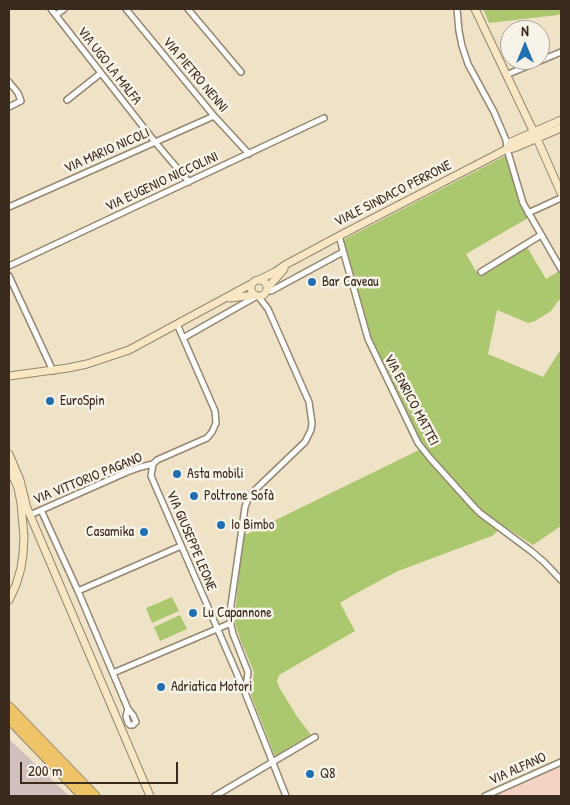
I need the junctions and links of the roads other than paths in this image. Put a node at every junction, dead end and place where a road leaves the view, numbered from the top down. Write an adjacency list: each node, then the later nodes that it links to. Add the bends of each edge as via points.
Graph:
1 (50, 9): 7 (street, VIA UGO LA MALFA)
2 (64, 9): 7 (street)
3 (188, 9): 9 (street)
4 (457, 9): 21 (street, via 468,64 494,112)
5 (475, 9): 11 (street)
6 (128, 10): 15 (street, VIA PIETRO NENNI)
7 (56, 16): 10 (street, VIA UGO LA MALFA)
8 (561, 52): 11 (street)
9 (242, 72)
10 (101, 73): 13 (street); 20 (street, VIA UGO LA MALFA)
11 (506, 75): 19 (street)
12 (9, 82): 14 (street, via 21,101)
13 (67, 100)
14 (9, 107)
15 (214, 116): 20 (street, VIA MARIO NICOLI); 22 (street, VIA PIETRO NENNI)
16 (324, 118): 22 (street, VIA EUGENIO NICCOLINI)
17 (561, 120): 19 (street)
18 (561, 128): 19 (street)
19 (535, 135): 21 (street, VIALE SINDACO PERRONE); 24 (street)
20 (155, 142): 23 (street, VIA UGO LA MALFA); 26 (street, VIA MARIO NICOLI)
21 (507, 149): 27 (street); 29 (street, VIALE SINDACO PERRONE)
22 (249, 154): 23 (street, VIA EUGENIO NICCOLINI)
23 (189, 182): 32 (street, VIA EUGENIO NICCOLINI)
24 (561, 193)
25 (561, 198): 27 (street)
26 (9, 208)
27 (528, 212): 28 (street)
28 (541, 235): 33 (street); 34 (street)
29 (339, 236): 30 (street, VIA ENRICO MATTEI); 31 (street, VIALE SINDACO PERRONE)
30 (344, 252): 38 (street); 52 (street, VIA ENRICO MATTEI, via 368,339 421,448 480,513 531,550)
31 (291, 262): 36 (street, VIALE SINDACO PERRONE); 38 (street, VIALE SINDACO PERRONE)
32 (9, 266)
33 (561, 269)
34 (481, 272)
35 (9, 276): 42 (street)
36 (259, 280): 37 (street, VIALE SINDACO PERRONE); 38 (street, via 265,283)
37 (251, 284): 38 (street, via 251,290); 39 (street)
38 (261, 294): 39 (street); 41 (street); 55 (street, via 308,402 312,423 305,442 254,490 248,500 243,513)
39 (218, 302): 40 (street)
40 (177, 324): 41 (street); 42 (street, via 129,350)
41 (183, 338): 47 (street, via 215,411 216,423 207,438)
42 (52, 371): 43 (street)
43 (29, 374): 44 (street); 45 (street)
44 (9, 376)
45 (9, 380)
46 (9, 454): 50 (street)
47 (153, 464): 49 (street, VIA VITTORIO PAGANO); 51 (street, VIA GIUSEPPE LEONE, via 151,476)
48 (9, 467): 54 (street, via 18,488 24,537 21,568)
49 (40, 510): 50 (street, VIA VITTORIO PAGANO); 53 (street)
50 (30, 515): 67 (street)
51 (181, 546): 53 (street); 56 (street, VIA GIUSEPPE LEONE)
52 (561, 580)
53 (78, 591): 57 (street)
54 (9, 600)
55 (231, 623): 56 (street); 58 (street, via 248,672)
56 (217, 628): 57 (street); 58 (street, VIA GIUSEPPE LEONE)
57 (113, 673): 60 (street)
58 (244, 690): 63 (street, VIA GIUSEPPE LEONE)
59 (9, 708): 66 (highway)
60 (128, 708)
61 (9, 719): 65 (highway)
62 (316, 737): 63 (street)
63 (273, 762): 68 (street); 69 (street, VIA GIUSEPPE LEONE)
64 (561, 762): 70 (street, VIA ALFANO)
65 (83, 796)
66 (95, 796)
67 (150, 796)
68 (215, 796)
69 (286, 796)
70 (485, 796)

